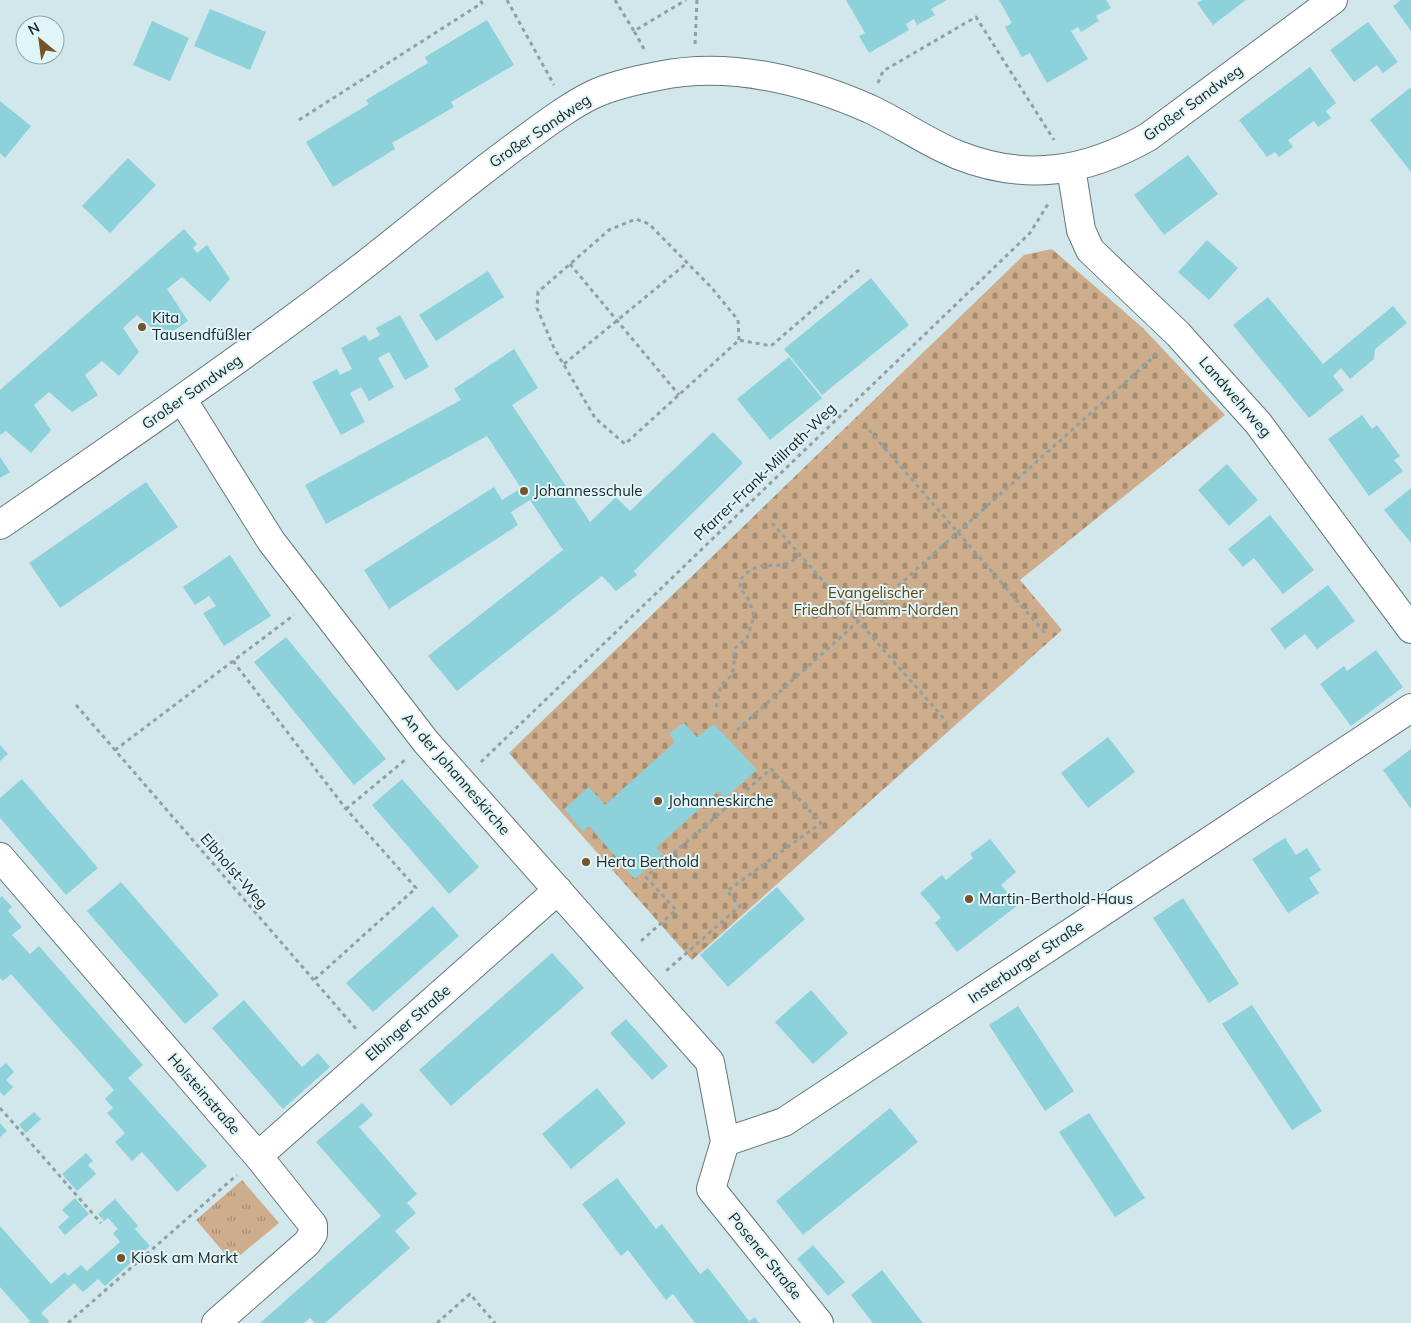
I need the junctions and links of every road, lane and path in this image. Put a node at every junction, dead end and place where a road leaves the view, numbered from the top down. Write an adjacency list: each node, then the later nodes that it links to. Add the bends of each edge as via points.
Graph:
1 (480, 0): 12 (path, via 482,3)
2 (507, 0): 10 (path)
3 (615, 0): 7 (path)
4 (686, 0): 7 (path)
5 (697, 0): 8 (path)
6 (1333, 0): 13 (street, Großer Sandweg, via 1148,138 1122,152)
7 (634, 31): 9 (path)
8 (694, 70): 9 (street, Großer Sandweg); 11 (street, Großer Sandweg, via 732,70 769,76)
9 (660, 75): 10 (street, Großer Sandweg, via 596,93)
10 (567, 109): 22 (street, Großer Sandweg, via 456,190 348,278)
11 (869, 109): 13 (street, Großer Sandweg, via 955,154 986,165 1039,170); 13 (path, via 883,71 976,17)
12 (299, 120)
13 (1071, 168): 18 (street, Landwehrweg, via 1081,230 1090,250); 40 (path, Pfarrer-Frank-Millrath-Weg, via 1030,233)
14 (687, 263): 15 (path, via 649,224 636,219 609,230); 17 (path); 19 (path, via 738,320)
15 (570, 264): 17 (path); 20 (path, via 538,292 537,308)
16 (860, 269): 19 (path, via 771,346)
17 (617, 321): 20 (path); 21 (path)
18 (1178, 334): 26 (path); 30 (street, Landwehrweg, via 1258,423)
19 (738, 340): 21 (path)
20 (564, 364): 21 (path, via 595,418 626,444)
21 (679, 395)
22 (182, 399): 25 (street, Großer Sandweg); 28 (street, An der Johanneskirche, via 270,541)
23 (869, 430): 26 (path)
24 (772, 523): 27 (path)
25 (0, 525)
26 (959, 533): 29 (path); 31 (path)
27 (799, 554): 29 (path); 34 (path, via 795,561 785,565 762,564 741,579 740,588 749,600 754,616 747,638 734,649 734,667 731,676 721,685)
28 (314, 600): 32 (path); 38 (street, An der Johanneskirche)
29 (859, 622): 36 (path); 37 (path)
30 (1411, 629)
31 (1046, 634)
32 (234, 660): 39 (path); 41 (path)
33 (76, 705): 39 (path, Elbholst-Weg)
34 (716, 707)
35 (1411, 708): 49 (street, Insterburger Straße, via 784,1122)
36 (947, 722)
37 (737, 730)
38 (426, 742): 40 (street, An der Johanneskirche); 41 (path)
39 (115, 750): 45 (path, Elbholst-Weg)
40 (461, 782): 43 (street, An der Johanneskirche)
41 (346, 809): 45 (path, via 416,888)
42 (0, 857): 50 (street, Holsteinstraße)
43 (558, 890): 44 (street, An der Johanneskirche); 47 (street, Elbinger Straße)
44 (620, 960): 46 (street, An der Johanneskirche); 46 (path, via 676,910 646,877 771,769 821,823 726,891 740,906)
45 (314, 980): 47 (path, Elbholst-Weg)
46 (646, 989): 49 (street, An der Johanneskirche, via 710,1062)
47 (376, 1052): 50 (street, Elbinger Straße)
48 (0, 1108): 51 (path)
49 (725, 1142): 56 (street, Posener Straße, via 711,1188)
50 (258, 1156): 52 (path); 53 (street, Holsteinstraße, via 310,1220 313,1234 307,1243)
51 (101, 1223)
52 (68, 1323)
53 (216, 1323)
54 (437, 1323): 55 (path, via 470,1294)
55 (495, 1323)
56 (818, 1323)

